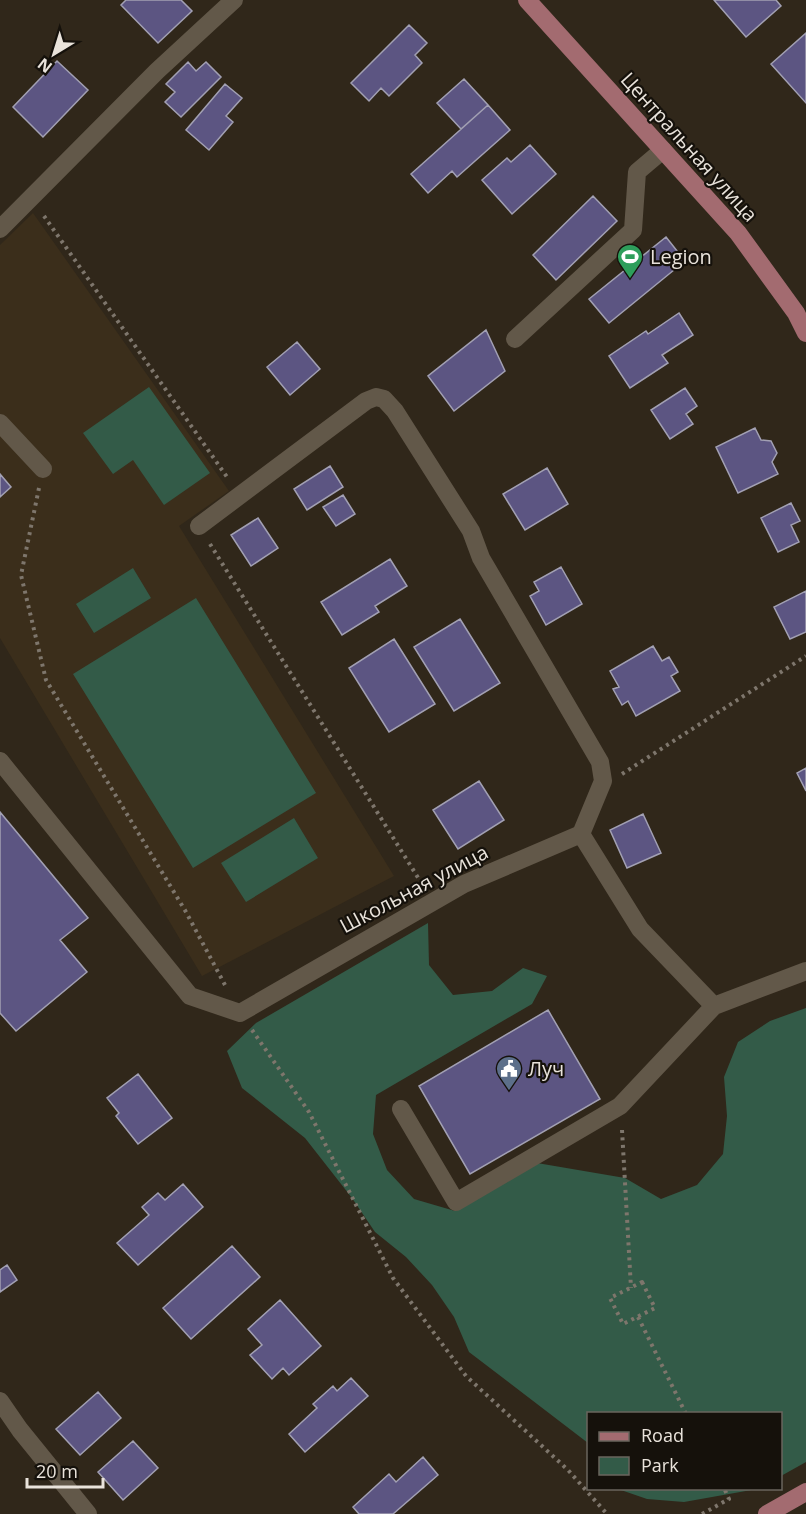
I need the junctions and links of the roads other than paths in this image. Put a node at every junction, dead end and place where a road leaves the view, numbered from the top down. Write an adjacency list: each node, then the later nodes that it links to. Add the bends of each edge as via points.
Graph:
1 (234, 0): 4 (street, via 157,71)
2 (527, 0): 3 (main road, Центральная улица)
3 (663, 150): 5 (main road, Центральная улица, via 738,233); 6 (street, via 637,172 633,230)
4 (0, 229)
5 (806, 333)
6 (515, 339)
7 (0, 423): 8 (street)
8 (43, 469)
9 (199, 526): 11 (street, via 366,401 384,399 471,531 481,558 600,762 603,781)
10 (0, 761): 11 (street, Школьная улица, via 190,996 240,1012 464,884)
11 (581, 834): 13 (street, via 640,929)
12 (806, 971): 13 (street)
13 (714, 1006): 14 (street, via 620,1106 456,1202)
14 (401, 1109)
15 (0, 1401): 17 (street)
16 (806, 1492): 18 (main road)
17 (88, 1514)
18 (767, 1514)

